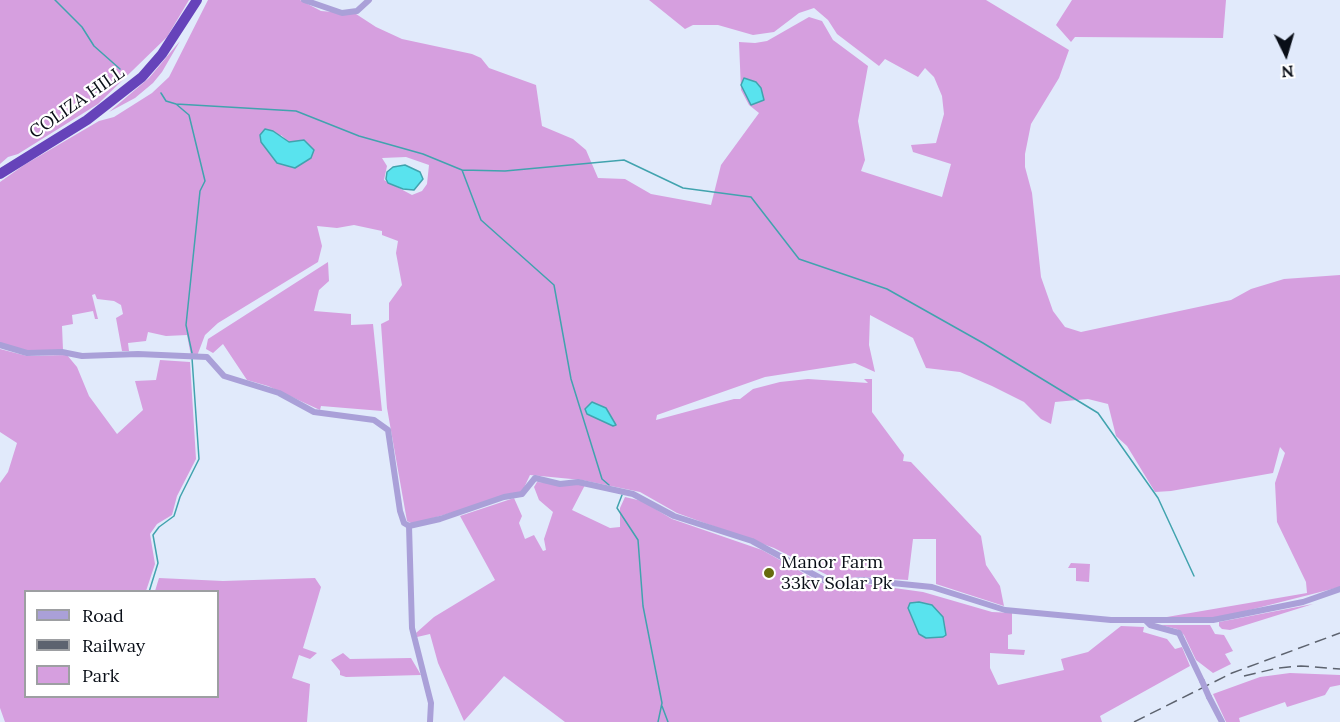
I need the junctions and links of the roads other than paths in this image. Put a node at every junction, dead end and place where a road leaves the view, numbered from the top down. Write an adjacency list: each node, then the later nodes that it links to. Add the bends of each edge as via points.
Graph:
1 (197, 0): 4 (highway, COLIZA HILL, via 142,77 87,120)
2 (304, 0): 3 (street, via 342,13 357,11)
3 (369, 0)
4 (0, 174)
5 (0, 345): 6 (street, via 27,353 138,354 211,360 224,376 279,393 314,412 384,425 390,438 400,512)
6 (409, 526): 8 (street, via 522,494 535,478 561,484 578,482 633,494 674,516 752,541 824,580 932,587 1005,610); 9 (street, via 412,628 431,703)
7 (1340, 589): 8 (street, via 1303,602 1213,620)
8 (1146, 621): 10 (street, bridge, via 1179,633)
9 (430, 722)
10 (1222, 722)

